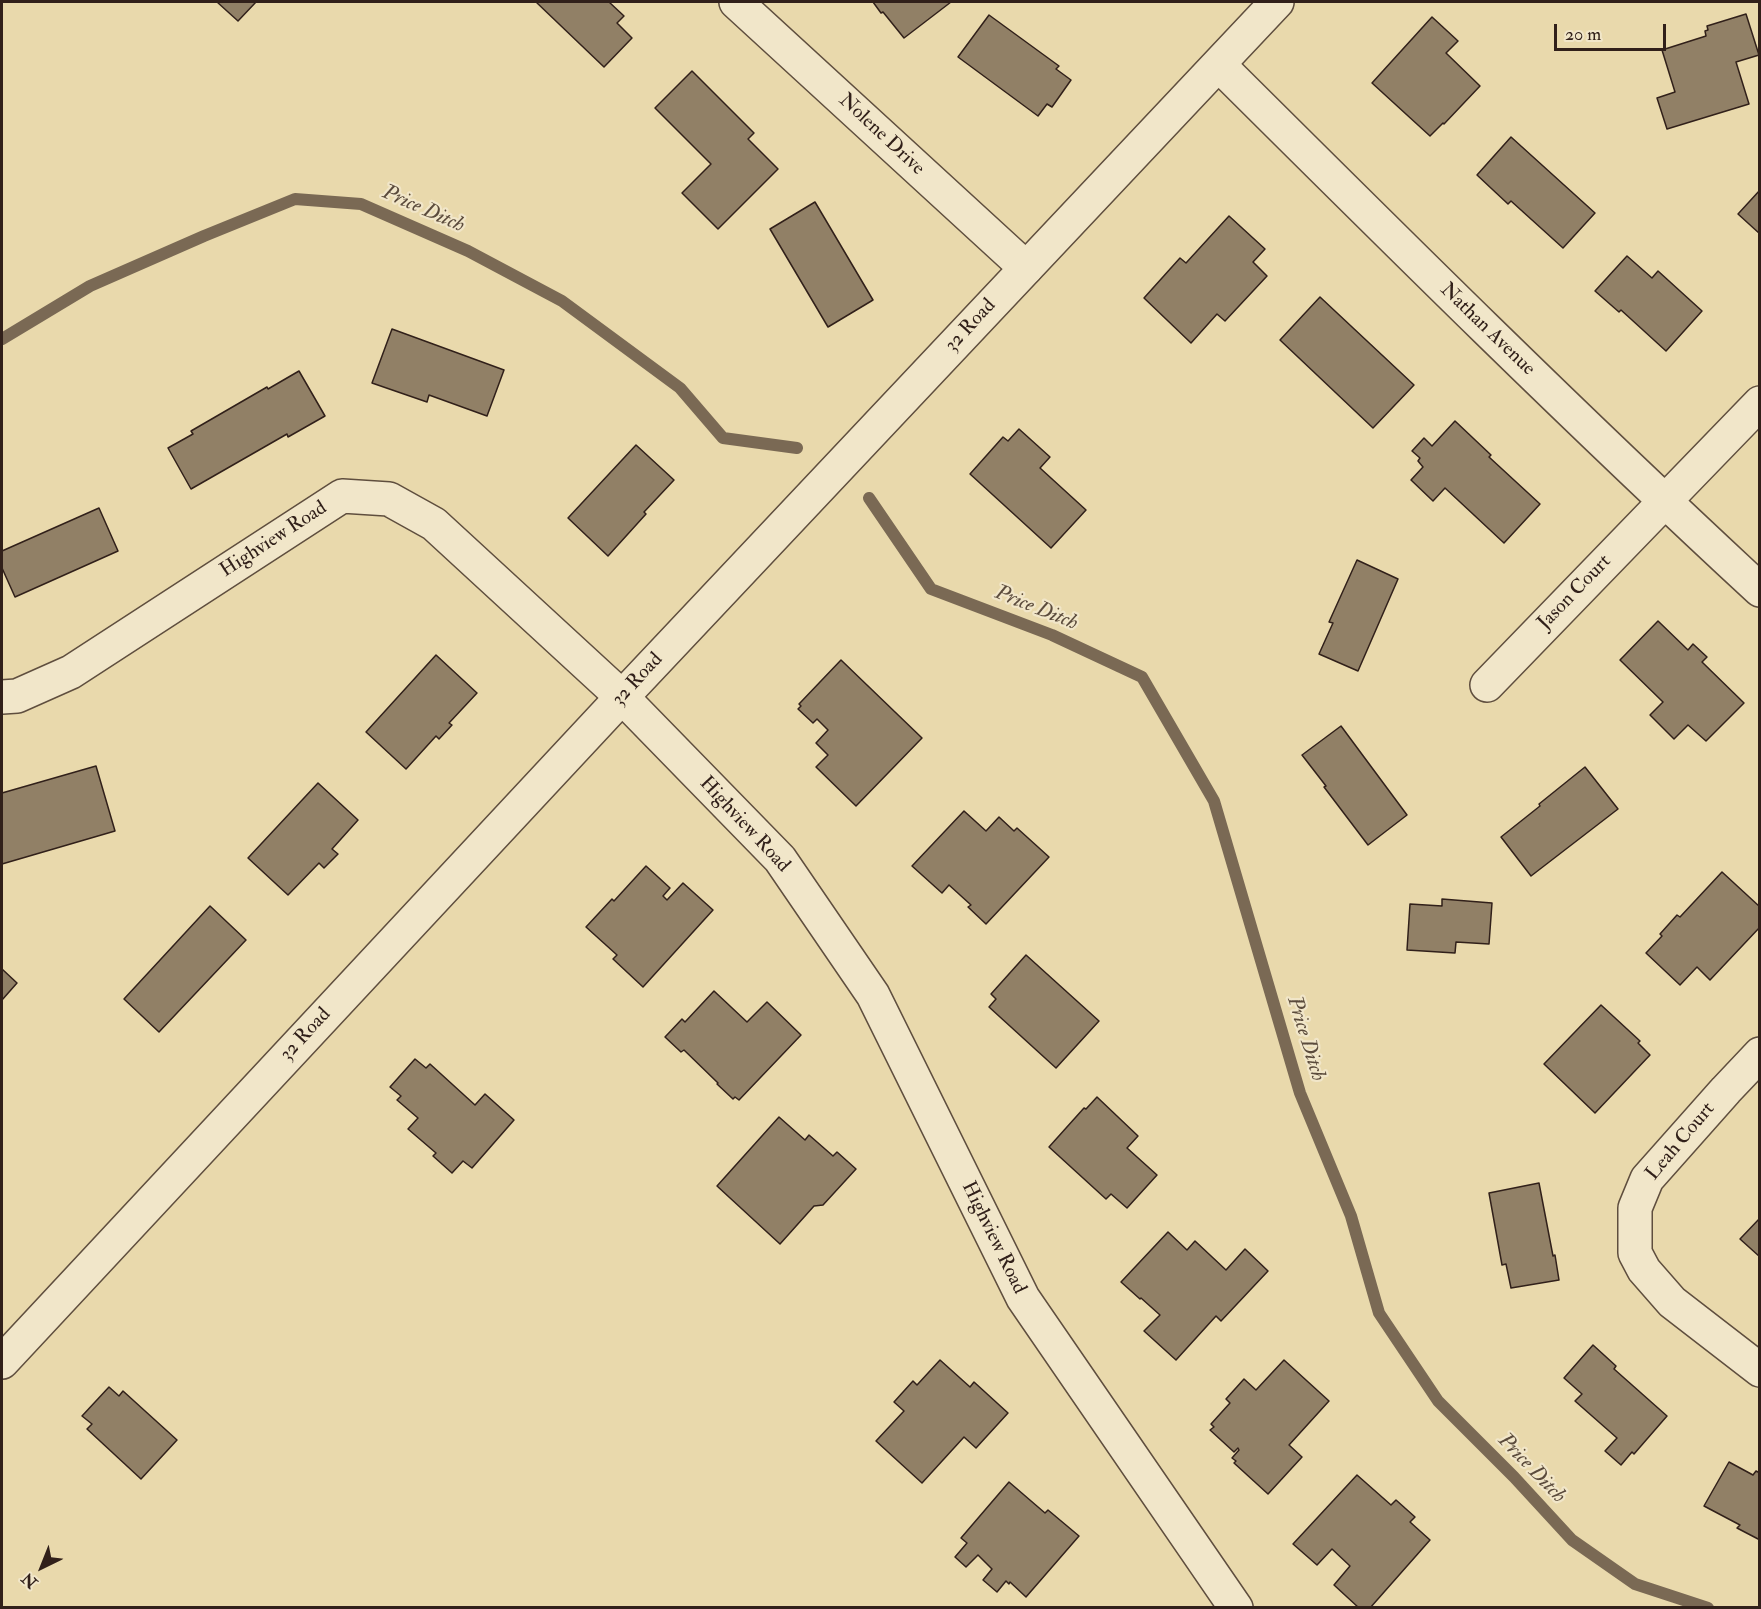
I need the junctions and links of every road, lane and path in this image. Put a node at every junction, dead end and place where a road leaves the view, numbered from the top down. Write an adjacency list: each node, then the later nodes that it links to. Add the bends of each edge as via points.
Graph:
1 (736, 2): 4 (street, Nolene Drive)
2 (1277, 2): 3 (street, 32 Road)
3 (1218, 65): 4 (street, 32 Road); 6 (street, Nathan Avenue)
4 (1026, 268): 10 (street, 32 Road)
5 (1760, 403): 6 (street, Jason Court)
6 (1664, 501): 7 (street, Nathan Avenue); 8 (street, Jason Court)
7 (1760, 590)
8 (1487, 685)
9 (2, 697): 10 (street, Highview Road, via 17,696 71,672 342,496 388,499 434,524)
10 (622, 697): 12 (street, 32 Road); 14 (street, Highview Road, via 780,859 873,995 1023,1298)
11 (1760, 1054): 13 (street, Leah Court, via 1647,1179 1635,1208 1635,1253 1644,1270 1672,1302)
12 (2, 1362)
13 (1760, 1370)
14 (1236, 1608)

